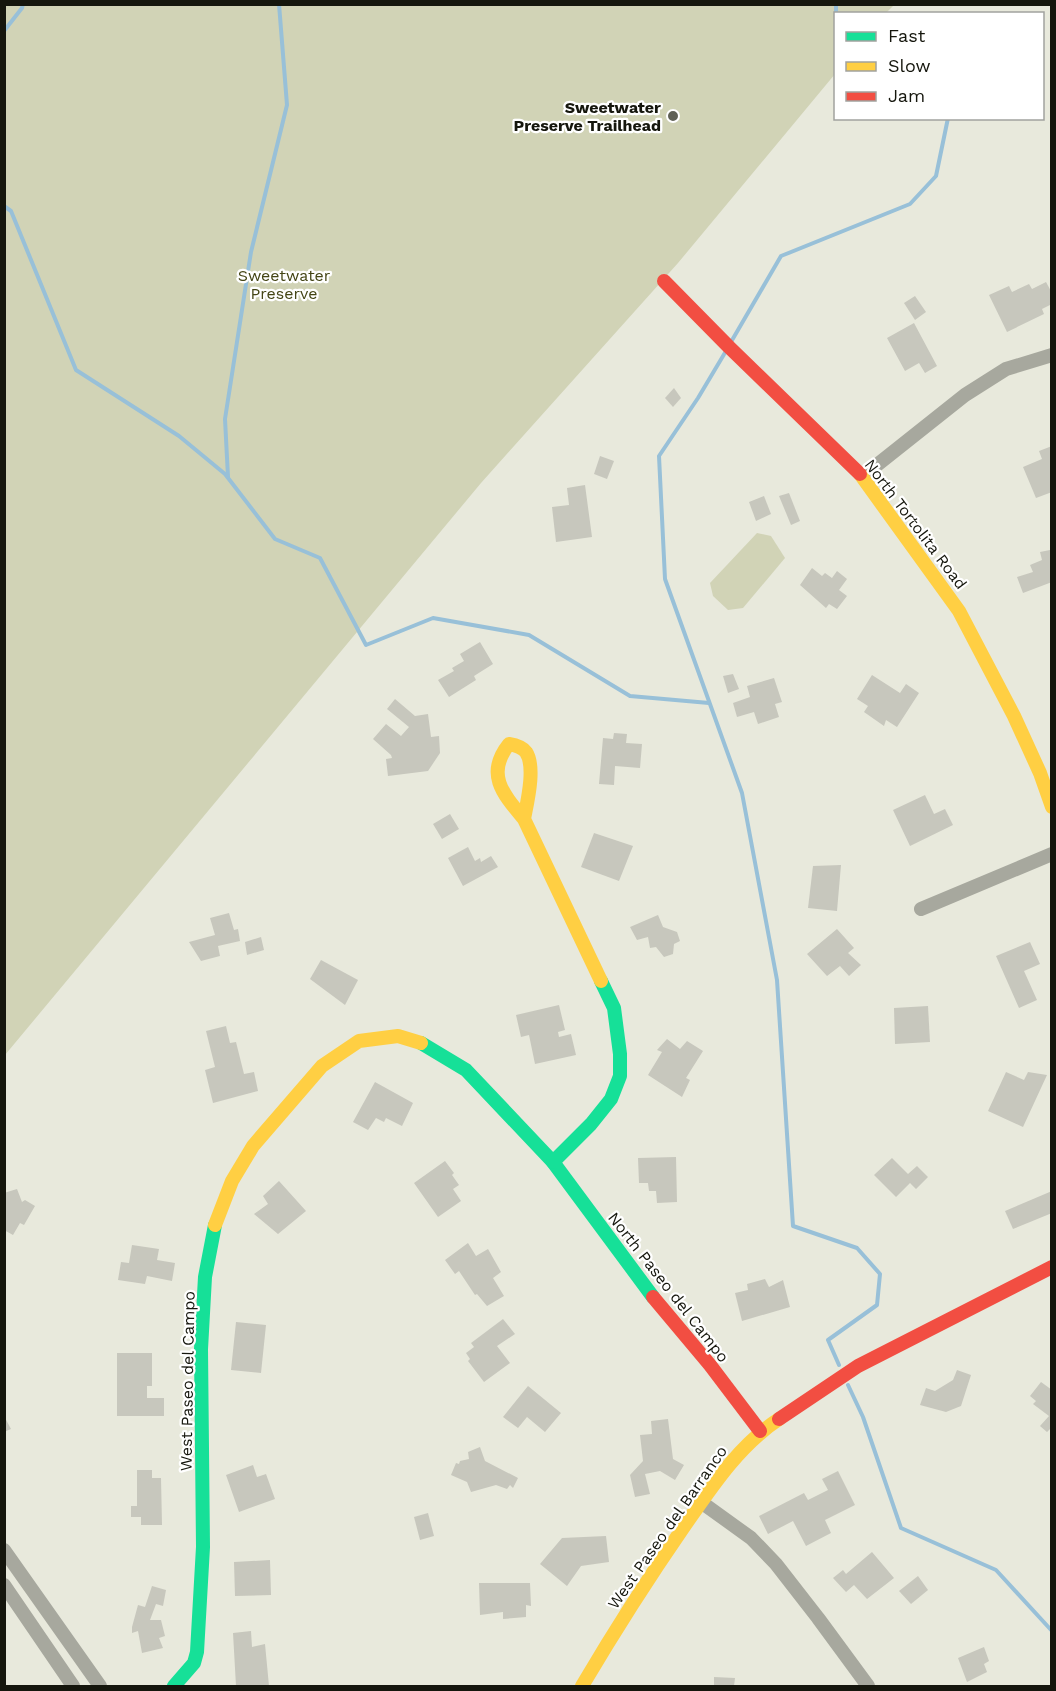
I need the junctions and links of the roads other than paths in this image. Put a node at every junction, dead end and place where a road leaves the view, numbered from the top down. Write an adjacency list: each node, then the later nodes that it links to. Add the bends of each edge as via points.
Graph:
1 (664, 281): 3 (street, North Tortolita Road)
2 (1051, 355): 3 (street, via 1006,369 965,395)
3 (863, 476): 4 (street, North Tortolita Road, via 959,611 1014,716)
4 (1052, 807)
5 (524, 819): 5 (street, via 530,768 526,752 509,744 496,762 496,775); 8 (street, via 614,1008 620,1054 620,1076 611,1099)
6 (1052, 854): 7 (street)
7 (921, 909)
8 (553, 1162): 10 (street, North Paseo del Campo, via 644,1286); 16 (street, West Paseo del Campo, via 466,1070 426,1045 398,1036 359,1041 322,1066 253,1146 232,1181 215,1224 205,1277 201,1399 203,1548 197,1652 194,1663)
9 (1052, 1267): 10 (street, West Paseo del Barranco, via 858,1366)
10 (760, 1431): 11 (street, West Paseo del Barranco)
11 (701, 1502): 17 (street, West Paseo del Barranco, via 632,1602); 18 (street, via 751,1538 776,1564)
12 (4, 1550): 15 (street)
13 (4, 1585): 14 (street)
14 (73, 1686)
15 (100, 1686)
16 (174, 1686)
17 (582, 1686)
18 (868, 1686)

